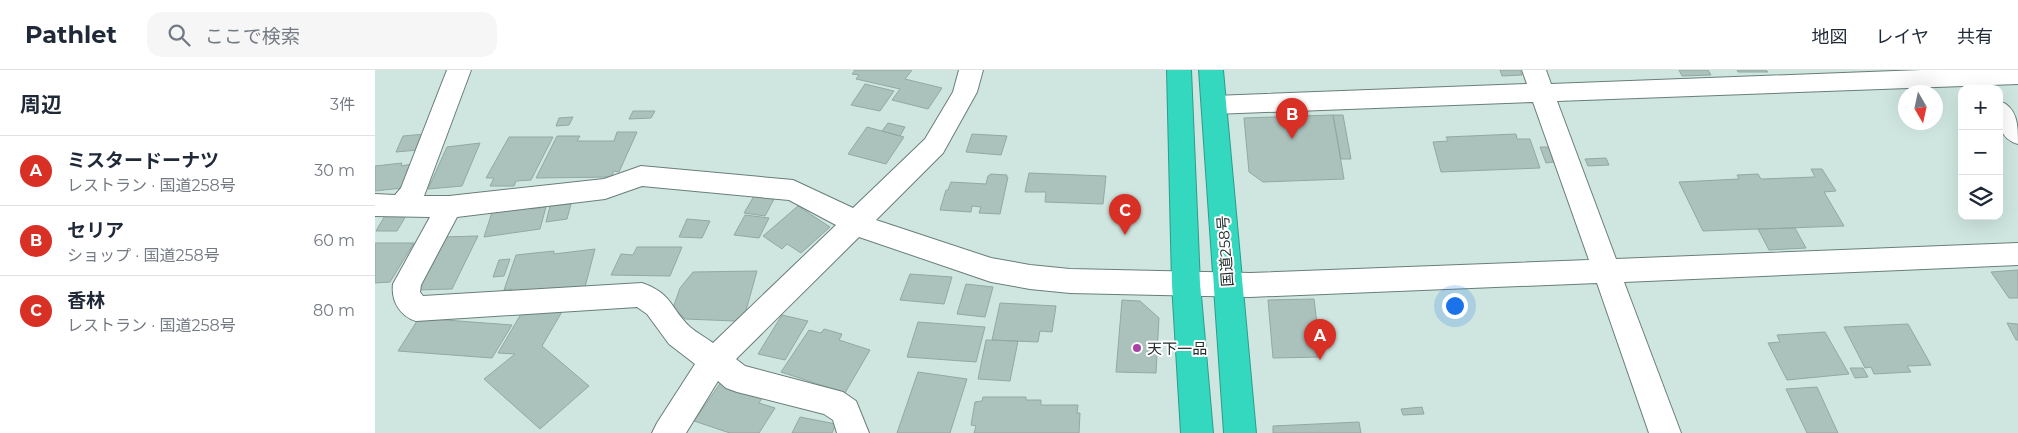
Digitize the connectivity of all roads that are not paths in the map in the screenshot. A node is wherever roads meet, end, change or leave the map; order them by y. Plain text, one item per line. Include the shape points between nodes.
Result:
1 (459, 70) edge
2 (971, 70) edge
3 (1179, 70) edge
4 (1211, 70) edge
5 (2018, 75) edge
6 (1976, 79) edge
7 (1539, 82) edge
8 (1214, 105) junction
9 (2003, 115) edge
10 (2018, 135) edge
11 (375, 205) edge
12 (402, 206) junction
13 (449, 207) junction
14 (854, 222) junction
15 (2018, 254) edge
16 (1606, 271) junction
17 (1186, 284) junction
18 (1228, 286) junction
19 (714, 361) junction
20 (668, 433) edge
21 (853, 433) edge
22 (1197, 433) edge
23 (1240, 433) edge
24 (1665, 433) edge

1 - 12 street via 412,193
2 - 14 street via 965,92 934,146
3 - 17 highway
4 - 8 highway, 国道258号
5 - 6 street
6 - 7 street
7 - 8 street
7 - 16 street
8 - 18 highway, 国道258号
9 - 10 street
11 - 12 street
12 - 13 street
13 - 14 street via 605,189 641,176 793,190
13 - 19 street via 407,284 406,295 416,309 642,296 657,305 679,335
14 - 17 street via 991,270 1020,276 1070,281
14 - 19 street
15 - 16 street
16 - 18 street
16 - 24 street
17 - 18 street
17 - 22 highway
18 - 23 highway, 国道258号
19 - 20 street
19 - 21 street via 737,378 832,402 845,411

